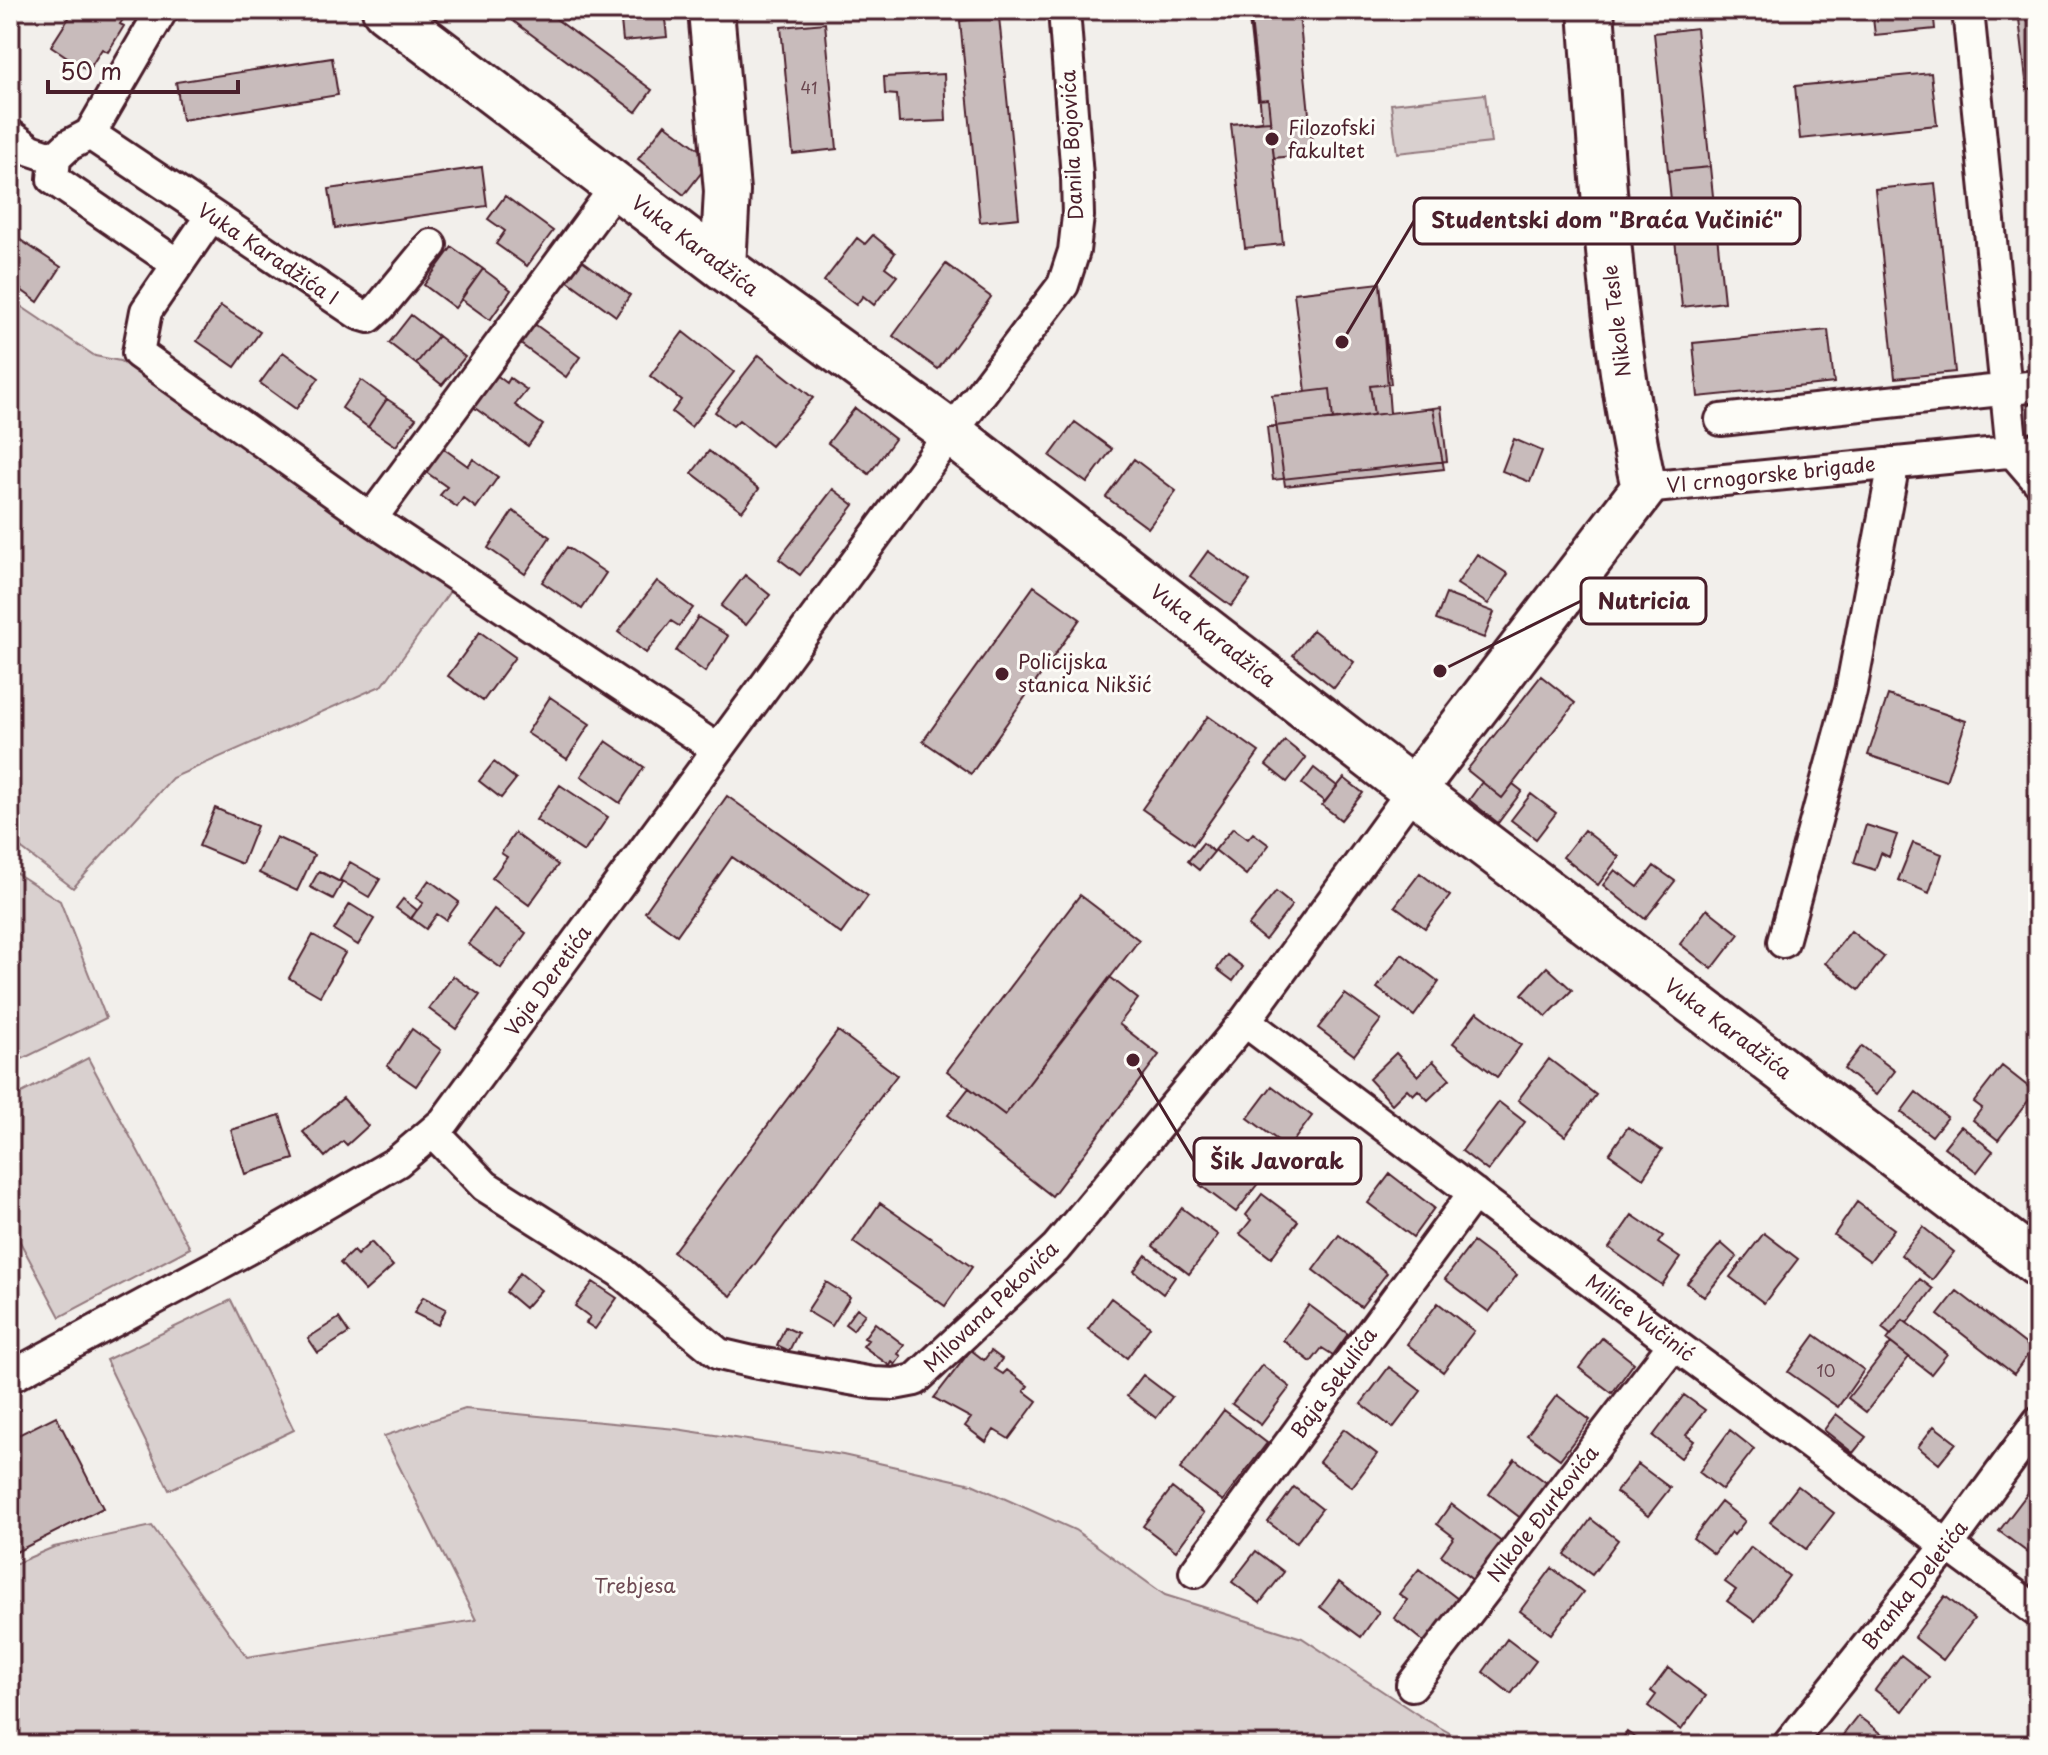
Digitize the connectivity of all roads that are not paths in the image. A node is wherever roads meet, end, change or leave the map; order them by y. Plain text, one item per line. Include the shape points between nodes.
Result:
1 (162, 10) edge
2 (385, 10) edge
3 (711, 10) edge
4 (1064, 10) edge
5 (1591, 10) edge
6 (1968, 10) edge
7 (90, 134) junction
8 (10, 135) edge
9 (55, 158) junction
10 (616, 187) junction
11 (211, 216) junction
12 (431, 245) dead end
13 (177, 264) junction
14 (723, 267) junction
15 (2038, 386) edge
16 (2006, 390) junction
17 (1721, 420) dead end
18 (951, 433) junction
19 (2025, 450) edge
20 (1892, 463) junction
21 (2038, 481) edge
22 (1644, 488) junction
23 (371, 519) junction
24 (717, 749) junction
25 (1413, 790) junction
26 (1783, 942) dead end
27 (1245, 1021) junction
28 (433, 1132) junction
29 (1474, 1193) junction
30 (2038, 1264) edge
31 (1674, 1344) junction
32 (10, 1377) edge
33 (2038, 1422) edge
34 (1948, 1545) junction
35 (1195, 1572) dead end
36 (2038, 1612) edge
37 (1412, 1685) dead end
38 (1788, 1745) edge

1 - 7 street
2 - 10 street, Vuka Karadžića
3 - 14 street via 727,191
4 - 18 street, Danila Bojovića via 1077,177 1074,251 1063,285
5 - 22 street, Nikole Tesle via 1612,294
6 - 16 street
7 - 9 street
7 - 11 street, Vuka Karadžića I
8 - 9 street
9 - 13 street via 53,179
10 - 14 street, Vuka Karadžića
10 - 23 street
11 - 12 street, Vuka Karadžića I via 369,317
11 - 13 street
13 - 23 street via 146,311 138,353
14 - 18 street, Vuka Karadžića
15 - 16 street
16 - 17 street
16 - 19 street
18 - 24 street, Voja Deretića
18 - 25 street, Vuka Karadžića
19 - 20 street, VI crnogorske brigade
19 - 21 street
20 - 22 street, VI crnogorske brigade
20 - 26 street via 1851,691
22 - 25 street, VI crnogorske brigade
23 - 24 street
24 - 28 street, Voja Deretića
25 - 27 street, Milovana Pekovića
25 - 30 street, Vuka Karadžića
27 - 28 street, Milovana Pekovića via 1056,1248 915,1380 894,1384 719,1354 619,1271 485,1186
27 - 29 street, Milice Vučinić
28 - 32 street, Voja Deretića via 397,1162
29 - 31 street, Milice Vučinić
29 - 35 street, Baja Sekulića
31 - 34 street, Milice Vučinić
31 - 37 street, Nikole Đurkovića
33 - 34 street, Branka Deletića
34 - 36 street, Milice Vučinić
34 - 38 street, Branka Deletića

